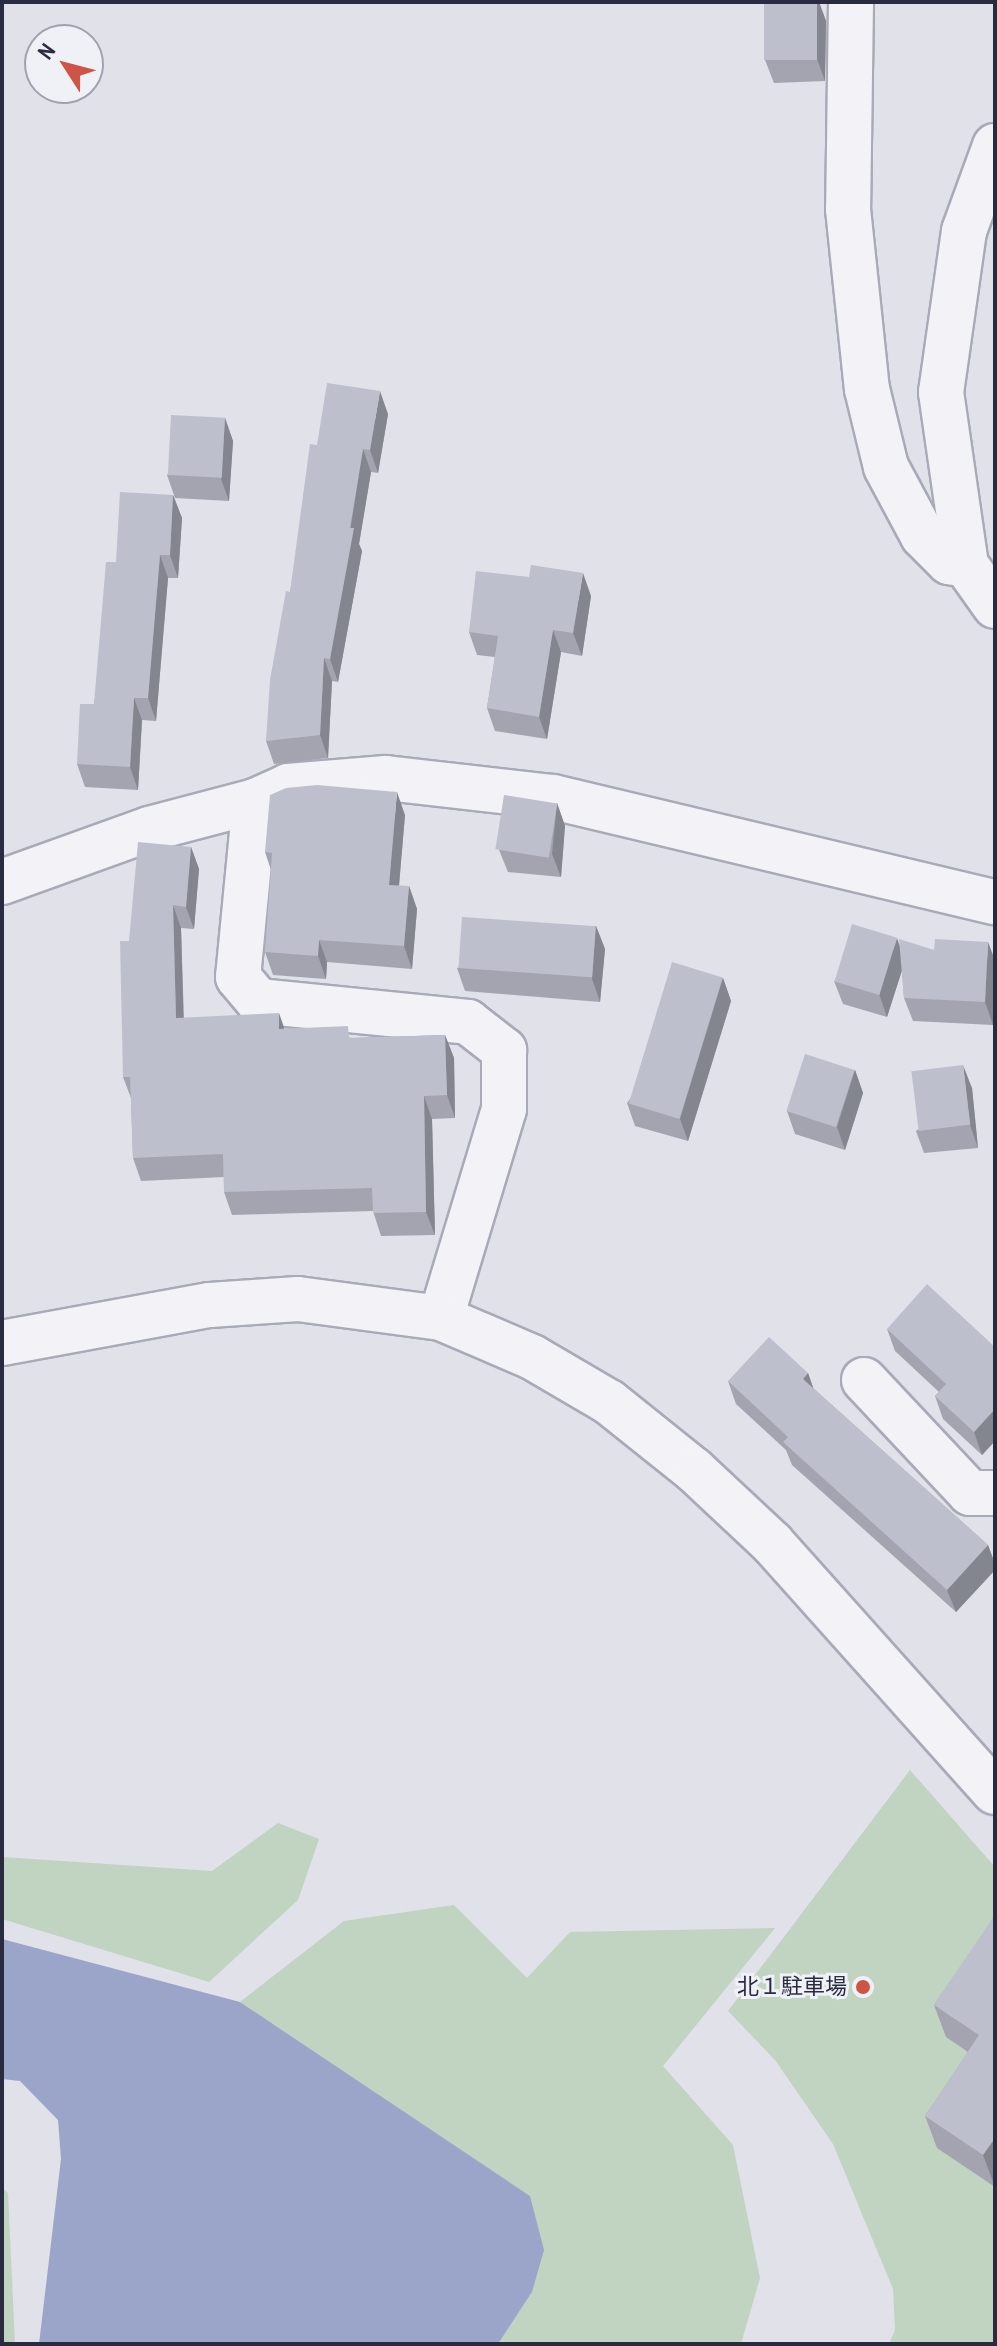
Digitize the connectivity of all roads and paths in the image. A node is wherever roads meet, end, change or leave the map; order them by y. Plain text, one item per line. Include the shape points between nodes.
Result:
1 (851, 2) edge
2 (995, 146) edge
3 (966, 565) junction
4 (995, 606) edge
5 (255, 801) junction
6 (2, 882) edge
7 (995, 902) edge
8 (441, 1318) junction
9 (2, 1343) edge
10 (864, 1380) dead end
11 (995, 1493) edge
12 (995, 1792) edge

1 - 3 street via 848,209 867,389 886,467 923,536 949,562
2 - 3 street via 964,231 941,392
3 - 4 street
5 - 6 street via 149,829
5 - 7 street via 288,786 386,778 553,797
5 - 8 street via 238,977 258,1001 468,1022 504,1050 504,1109
8 - 9 street via 298,1299 210,1305
8 - 12 street via 532,1357 609,1402 694,1470 772,1543
10 - 11 street via 970,1493

